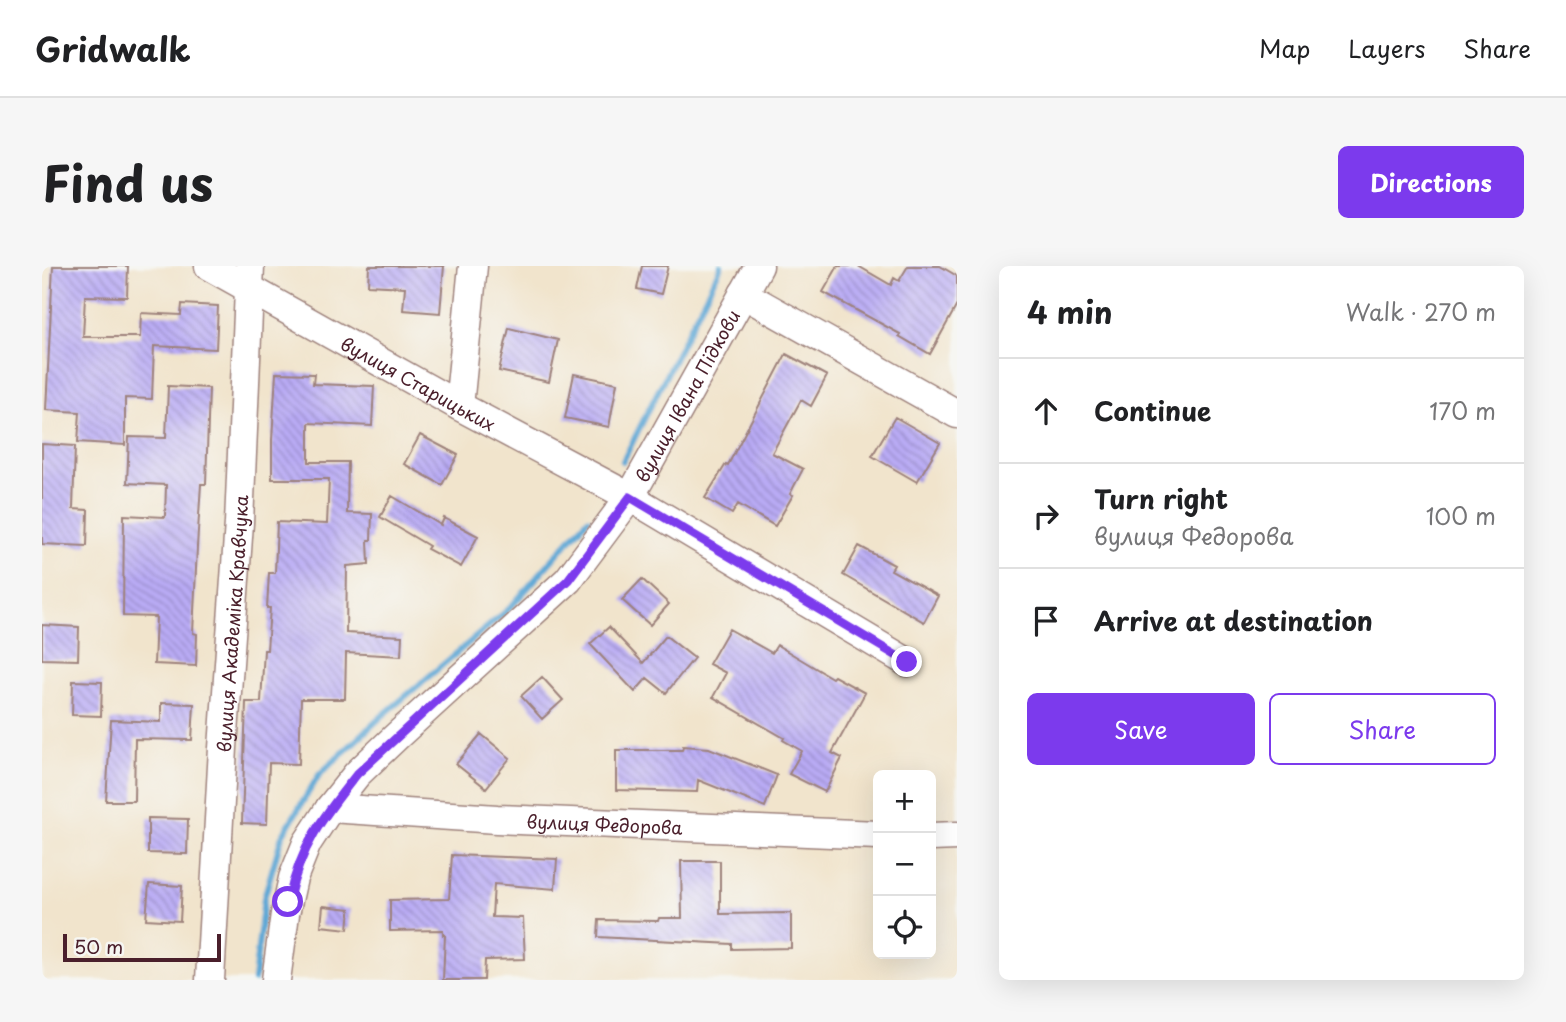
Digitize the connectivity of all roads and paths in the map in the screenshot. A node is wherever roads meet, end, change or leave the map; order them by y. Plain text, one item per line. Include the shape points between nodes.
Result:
1 (209, 266) edge
2 (473, 266) edge
3 (759, 266) edge
4 (250, 278) edge
5 (743, 294) junction
6 (459, 407) junction
7 (957, 414) edge
8 (630, 497) junction
9 (907, 662) dead end
10 (330, 808) junction
11 (873, 835) edge
12 (957, 836) edge
13 (936, 837) edge
14 (210, 980) edge
15 (276, 980) edge

1 - 4 street, вулиця Старицьких
2 - 6 street
3 - 5 street, вулиця Івана Підкови
4 - 6 street, вулиця Старицьких
4 - 14 street, вулиця Академіка Кравчука
5 - 7 street, вулиця Івана Підкови
5 - 8 street, вулиця Івана Підкови
6 - 8 street, вулиця Старицьких
8 - 9 street
8 - 10 street, вулиця Івана Підкови via 568,580 357,774
10 - 11 street, вулиця Федорова
10 - 15 street, вулиця Івана Підкови via 307,843 293,878
12 - 13 street

